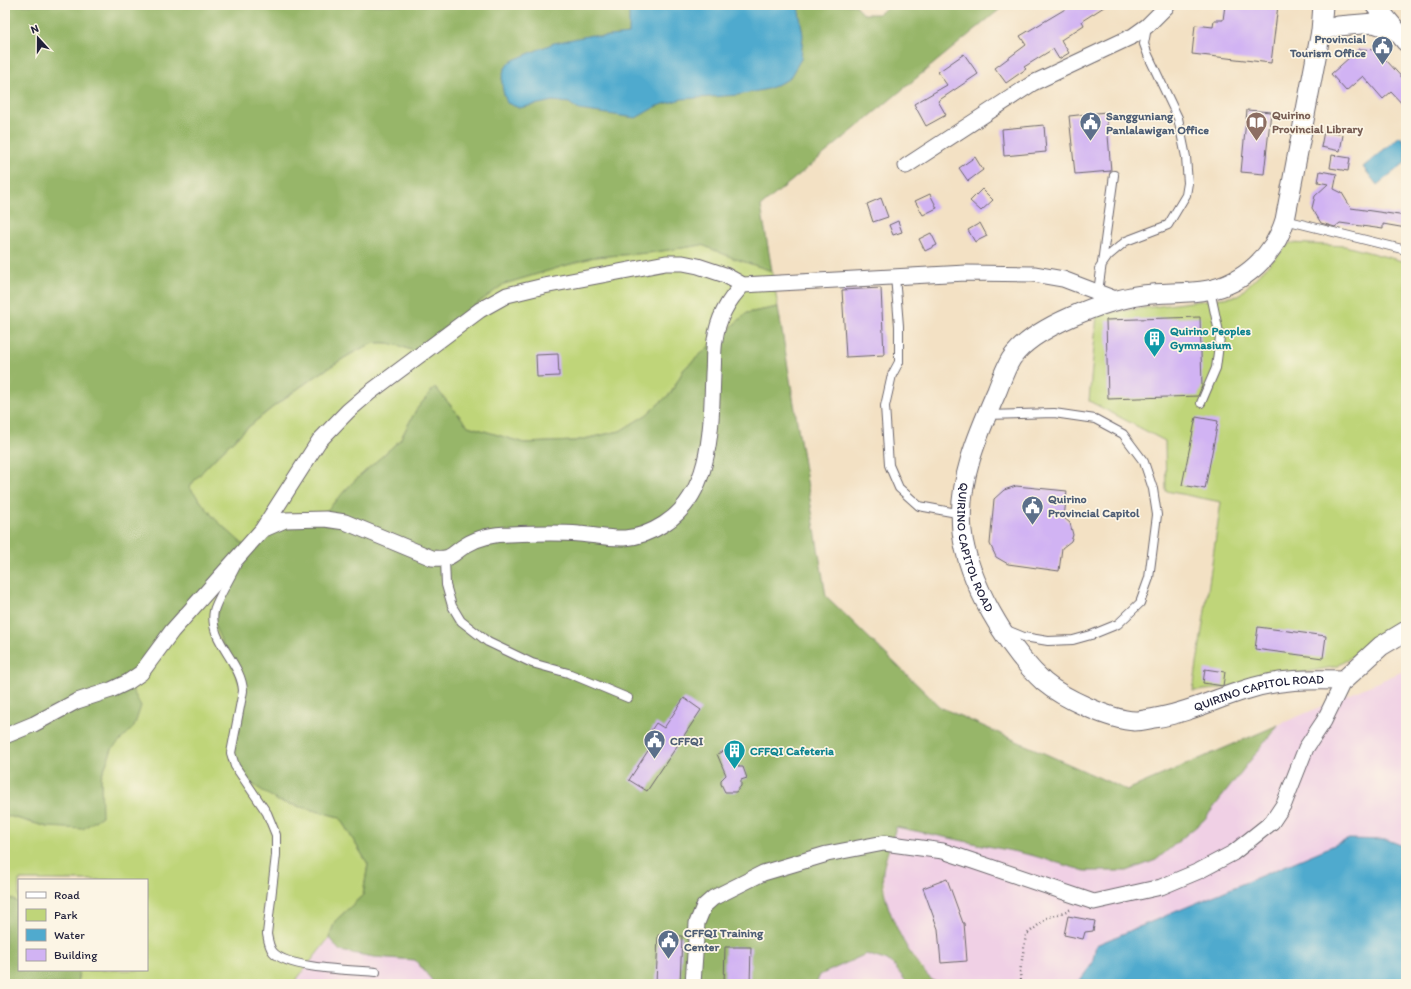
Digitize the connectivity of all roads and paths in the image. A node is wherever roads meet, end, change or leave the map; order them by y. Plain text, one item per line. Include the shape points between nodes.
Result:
1 (1168, 5) edge
2 (1323, 5) edge
3 (1374, 5) edge
4 (1147, 26) junction
5 (1321, 31) junction
6 (1400, 36) edge
7 (906, 166) dead end
8 (1114, 175) dead end
9 (1285, 220) junction
10 (1406, 250) edge
11 (1100, 269) junction
12 (895, 276) junction
13 (743, 285) junction
14 (1210, 290) junction
15 (1098, 292) junction
16 (1118, 300) junction
17 (1201, 403) dead end
18 (986, 415) junction
19 (962, 514) junction
20 (262, 530) junction
21 (245, 548) junction
22 (445, 559) junction
23 (998, 627) junction
24 (1406, 631) edge
25 (1344, 680) junction
26 (628, 698) dead end
27 (5, 736) edge
28 (1094, 902) junction
29 (376, 972) dead end
30 (693, 984) edge
31 (1021, 984) edge

1 - 4 street
2 - 5 street, QUIRINO CAPITOL ROAD
3 - 6 street
4 - 7 street via 1133,36 1033,83
4 - 11 lane via 1144,44 1178,118 1186,157 1186,195 1168,225 1126,242 1108,256
5 - 6 street via 1338,26 1374,23
5 - 9 street, QUIRINO CAPITOL ROAD
8 - 11 lane
9 - 10 lane
9 - 14 street, QUIRINO CAPITOL ROAD via 1275,244 1243,277
11 - 15 lane
12 - 13 street
12 - 15 street via 1034,274 1063,279
12 - 19 lane via 899,362 892,375 885,406 889,465 899,488 919,506
13 - 20 street via 725,275 698,266 666,263 508,295 480,310 348,411 319,441
13 - 22 street via 723,310 714,340 709,443 698,483 689,502 674,518 640,535 624,538 577,534 508,534 483,538 466,545 454,556
14 - 16 street, QUIRINO CAPITOL ROAD via 1143,295
14 - 17 lane via 1220,337 1216,368
15 - 16 street
16 - 18 street, QUIRINO CAPITOL ROAD via 1059,322 1034,336 1012,358
18 - 19 street, QUIRINO CAPITOL ROAD via 974,447 963,495
18 - 23 lane via 1054,413 1095,419 1124,434 1144,462 1153,489 1157,515 1149,578 1140,603 1118,624 1073,640 1048,641 1024,637
19 - 23 street, QUIRINO CAPITOL ROAD via 963,535 972,570
20 - 21 street
20 - 22 street via 285,520 325,519 345,522 432,558
21 - 27 street via 172,631 141,673 122,685 77,701
21 - 29 lane via 214,609 213,622 242,680 243,691 231,753 235,766 267,813 276,835 268,943 273,952 282,958 308,966
22 - 26 lane via 446,585 452,606 461,621 488,642 532,663 568,673
23 - 25 street, QUIRINO CAPITOL ROAD via 1044,682 1103,714 1135,721 1203,706 1244,690 1277,681
24 - 25 street via 1381,646
25 - 28 street via 1324,721 1306,748 1284,804 1272,822 1233,854 1199,871 1160,886
28 - 30 street via 944,851 884,843 827,854 763,873 713,898 704,906 697,923
28 - 31 path via 1047,918 1026,935 1020,972

